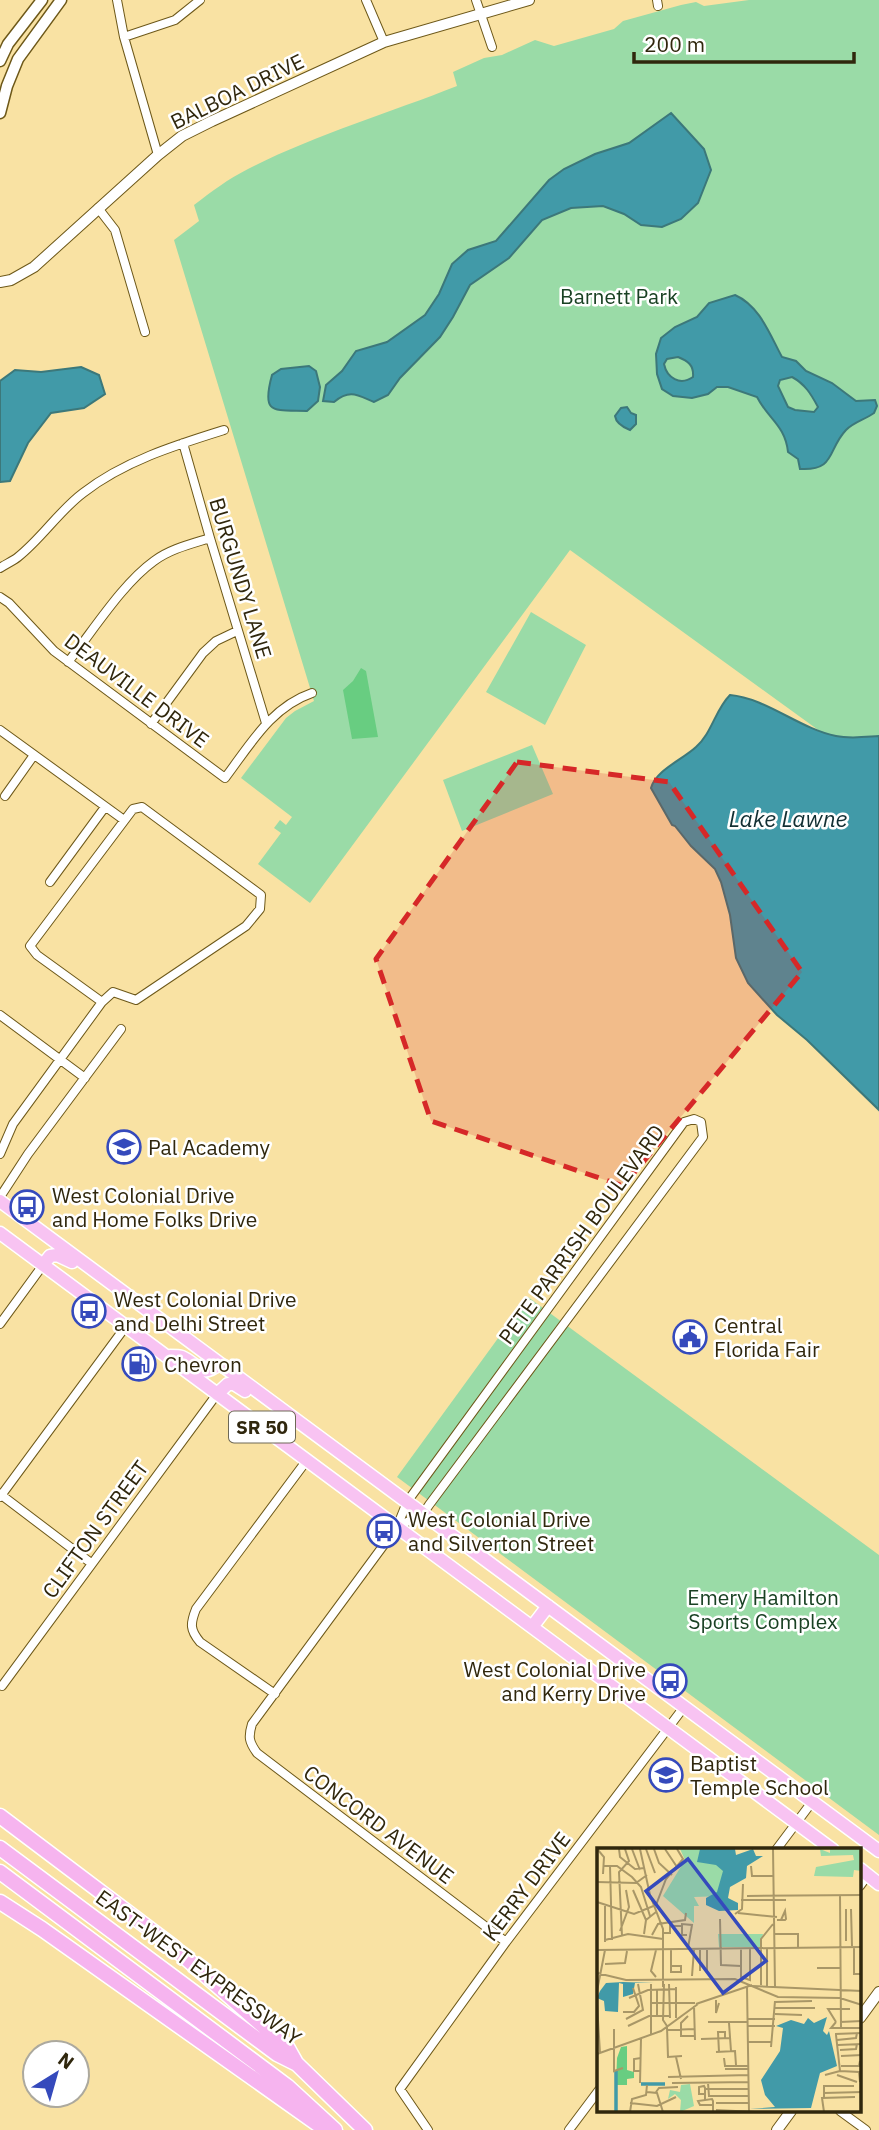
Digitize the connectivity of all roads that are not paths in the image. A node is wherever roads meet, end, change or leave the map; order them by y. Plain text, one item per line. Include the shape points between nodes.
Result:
1 (42, 0) edge
2 (61, 0) edge
3 (117, 0) edge
4 (200, 0) edge
5 (366, 0) edge
6 (476, 0) edge
7 (529, 0) edge
8 (479, 13) junction
9 (124, 37) junction
10 (384, 43) junction
11 (492, 47) dead end
12 (0, 61) edge
13 (0, 113) edge
14 (158, 155) junction
15 (98, 208) junction
16 (0, 282) edge
17 (145, 332) dead end
18 (224, 430) dead end
19 (183, 443) junction
20 (210, 538) junction
21 (0, 568) edge
22 (0, 597) edge
23 (237, 631) junction
24 (68, 662) junction
25 (312, 693) dead end
26 (266, 723) junction
27 (151, 724) junction
28 (0, 730) edge
29 (34, 755) junction
30 (5, 796) dead end
31 (105, 807) junction
32 (124, 820) junction
33 (50, 882) dead end
34 (102, 1002) junction
35 (0, 1015) edge
36 (121, 1029) dead end
37 (60, 1060) junction
38 (85, 1078) junction
39 (0, 1154) edge
40 (0, 1199) edge
41 (0, 1233) edge
42 (43, 1265) junction
43 (110, 1282) junction
44 (0, 1324) edge
45 (126, 1326) junction
46 (166, 1356) junction
47 (219, 1364) junction
48 (217, 1394) junction
49 (280, 1409) junction
50 (307, 1460) junction
51 (1, 1495) edge
52 (407, 1502) junction
53 (423, 1514) junction
54 (397, 1527) junction
55 (92, 1563) junction
56 (548, 1606) junction
57 (532, 1628) junction
58 (2, 1686) dead end
59 (275, 1694) junction
60 (684, 1707) junction
61 (668, 1728) junction
62 (812, 1802) junction
63 (0, 1816) edge
64 (797, 1823) junction
65 (0, 1848) edge
66 (778, 1848) edge
67 (831, 1848) edge
68 (879, 1852) edge
69 (0, 1872) edge
70 (862, 1877) edge
71 (879, 1884) edge
72 (0, 1902) edge
73 (506, 1942) junction
74 (879, 1992) edge
75 (862, 2015) edge
76 (297, 2064) junction
77 (597, 2093) edge
78 (790, 2112) edge
79 (841, 2112) edge
80 (327, 2130) edge
81 (335, 2130) edge
82 (365, 2130) edge
83 (428, 2130) edge
84 (569, 2130) edge
85 (777, 2130) edge
86 (866, 2130) edge

1 - 12 main road
2 - 13 main road via 18,59
3 - 9 street
4 - 9 street via 174,20
5 - 10 street
6 - 8 street
7 - 8 street, BALBOA DRIVE
8 - 10 street, BALBOA DRIVE
8 - 11 street
9 - 14 street
10 - 14 street, BALBOA DRIVE via 212,121
14 - 15 street, BALBOA DRIVE
15 - 16 street, BALBOA DRIVE via 34,267
15 - 17 street via 115,230
18 - 19 street
19 - 20 street, BURGUNDY LANE
19 - 21 street via 137,461 83,492 18,557
20 - 23 street, BURGUNDY LANE
20 - 24 street via 174,550 141,571
22 - 24 street, DEAUVILLE DRIVE
23 - 26 street, BURGUNDY LANE
23 - 27 street via 203,653
24 - 27 street, DEAUVILLE DRIVE
25 - 26 street via 283,707
26 - 27 street, DEAUVILLE DRIVE via 225,778
28 - 29 street
29 - 30 street
29 - 31 street
31 - 32 street
31 - 33 street
32 - 34 street via 30,946
32 - 34 street via 133,809 142,807 261,895 260,909 246,926 136,1000 113,992
34 - 37 street
35 - 37 street
36 - 38 street
37 - 38 street
37 - 39 street via 13,1124
38 - 40 street
40 - 43 highway, SR 50
41 - 42 highway, SR 50
42 - 43 highway via 57,1255 99,1283
42 - 44 street
42 - 45 highway, SR 50
43 - 47 highway, SR 50
45 - 46 highway, SR 50
45 - 51 street
46 - 47 highway via 181,1357 204,1371
46 - 48 highway, SR 50
47 - 49 highway, SR 50
48 - 49 highway via 223,1386 234,1384 270,1409
48 - 50 highway, SR 50
48 - 55 street, CLIFTON STREET
49 - 52 highway, SR 50
50 - 54 highway, SR 50
50 - 59 street via 196,1609 191,1623 200,1642
51 - 55 street
52 - 53 highway, SR 50
52 - 53 street, PETE PARRISH BOULEVARD via 684,1122 701,1122 703,1138
52 - 54 street, PETE PARRISH BOULEVARD
53 - 54 street, PETE PARRISH BOULEVARD
53 - 56 highway, SR 50
54 - 57 highway, SR 50
54 - 59 street
55 - 58 street, CLIFTON STREET
56 - 57 highway
56 - 60 highway, SR 50
57 - 61 highway, SR 50
59 - 73 street, CONCORD AVENUE via 248,1735 257,1753
60 - 61 street, KERRY DRIVE
60 - 62 highway, SR 50
61 - 64 highway, SR 50
61 - 73 street, KERRY DRIVE
62 - 64 street
62 - 68 highway, SR 50
63 - 76 highway via 171,1945 287,2047
64 - 66 street
64 - 67 highway, SR 50
65 - 76 highway, EAST-WEST EXPRESSWAY via 277,2054
69 - 81 highway, EAST-WEST EXPRESSWAY via 287,2086
70 - 71 highway
72 - 80 highway
73 - 83 street, KERRY DRIVE via 400,2089
74 - 75 street
76 - 82 highway, EAST-WEST EXPRESSWAY
77 - 84 street
78 - 85 street
79 - 86 street

